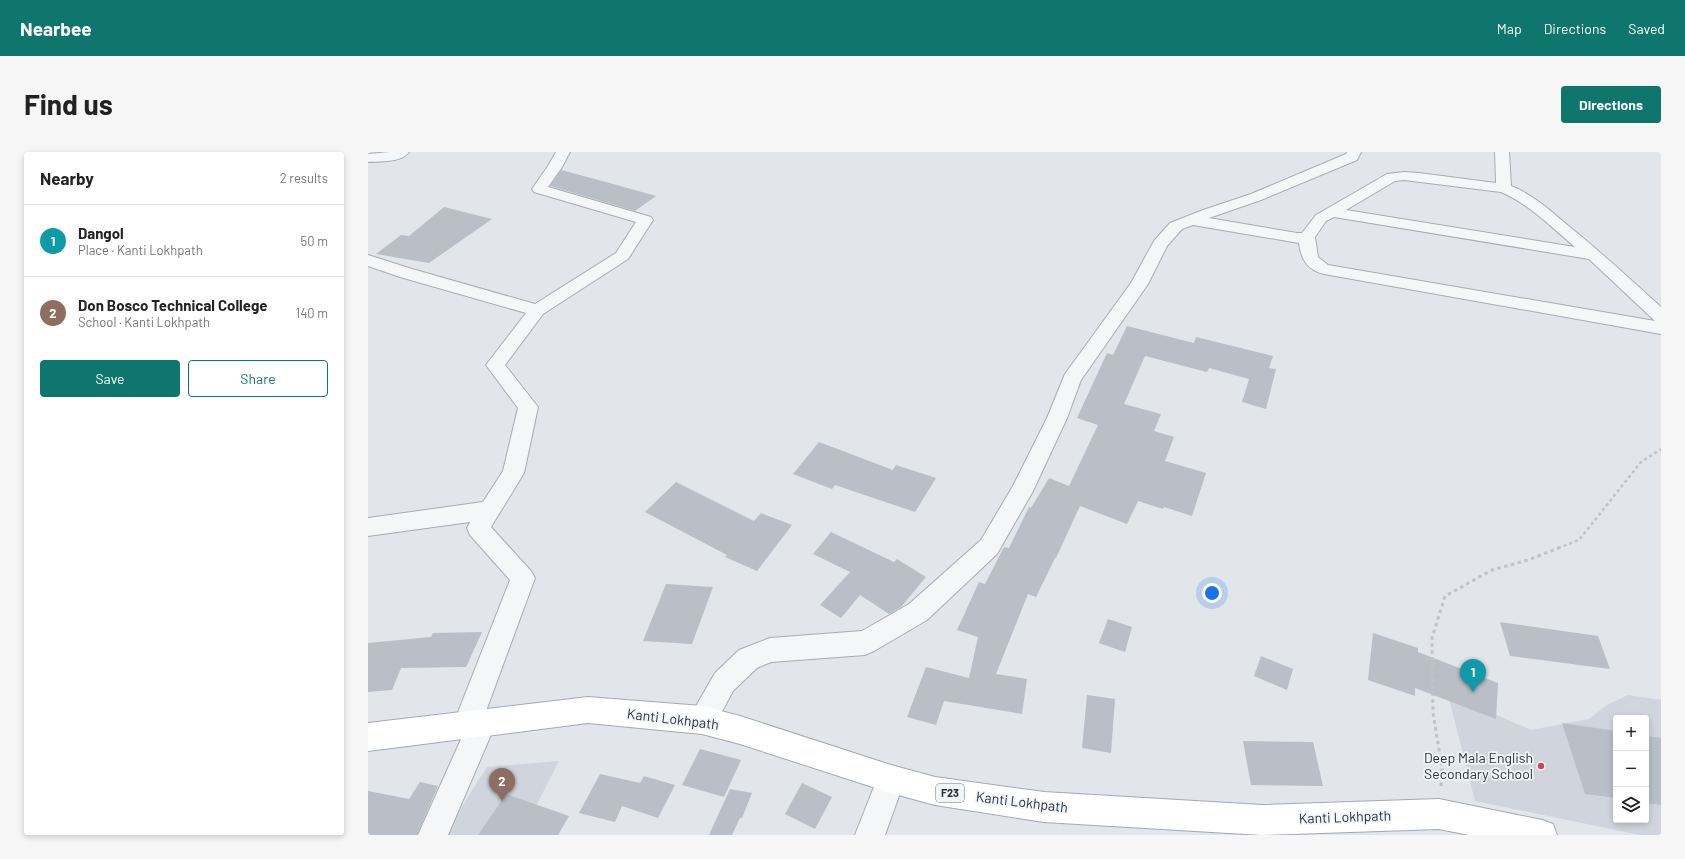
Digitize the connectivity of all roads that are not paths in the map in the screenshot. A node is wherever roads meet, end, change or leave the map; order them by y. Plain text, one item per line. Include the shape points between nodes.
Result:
1 (402, 152) edge
2 (563, 152) edge
3 (1354, 152) edge
4 (1502, 152) edge
5 (368, 158) edge
6 (1504, 188) junction
7 (1332, 212) junction
8 (1192, 220) junction
9 (1307, 237) junction
10 (1594, 256) junction
11 (368, 260) edge
12 (537, 310) junction
13 (1661, 317) edge
14 (1661, 328) edge
15 (489, 510) junction
16 (368, 527) edge
17 (702, 720) junction
18 (475, 724) junction
19 (368, 737) edge
20 (891, 779) junction
21 (433, 835) edge
22 (870, 835) edge
23 (1542, 835) edge

1 - 5 street via 393,156
2 - 12 street via 539,188 645,220 622,256
3 - 8 street via 1352,157 1309,176
4 - 6 street
6 - 7 street via 1419,177 1392,177
6 - 10 street via 1537,206
7 - 9 street via 1321,218
7 - 10 street
8 - 9 street via 1298,238
8 - 17 street via 1176,226 1160,244 1138,284 1072,379 1058,418 1022,491 989,547 918,612 865,644 770,650 748,659 724,682
9 - 14 street via 1309,259 1324,270
10 - 13 street
11 - 12 street
12 - 15 street via 495,365 528,408 513,472
15 - 16 street
15 - 18 street via 478,528 523,578
17 - 18 main road, Kanti Lokhpath / F23 via 588,710
17 - 20 main road, Kanti Lokhpath / F23
18 - 19 main road, Kanti Lokhpath / F23
18 - 21 street
20 - 22 street
20 - 23 main road, Kanti Lokhpath / F23 via 935,791 1044,807 1262,820 1439,814

